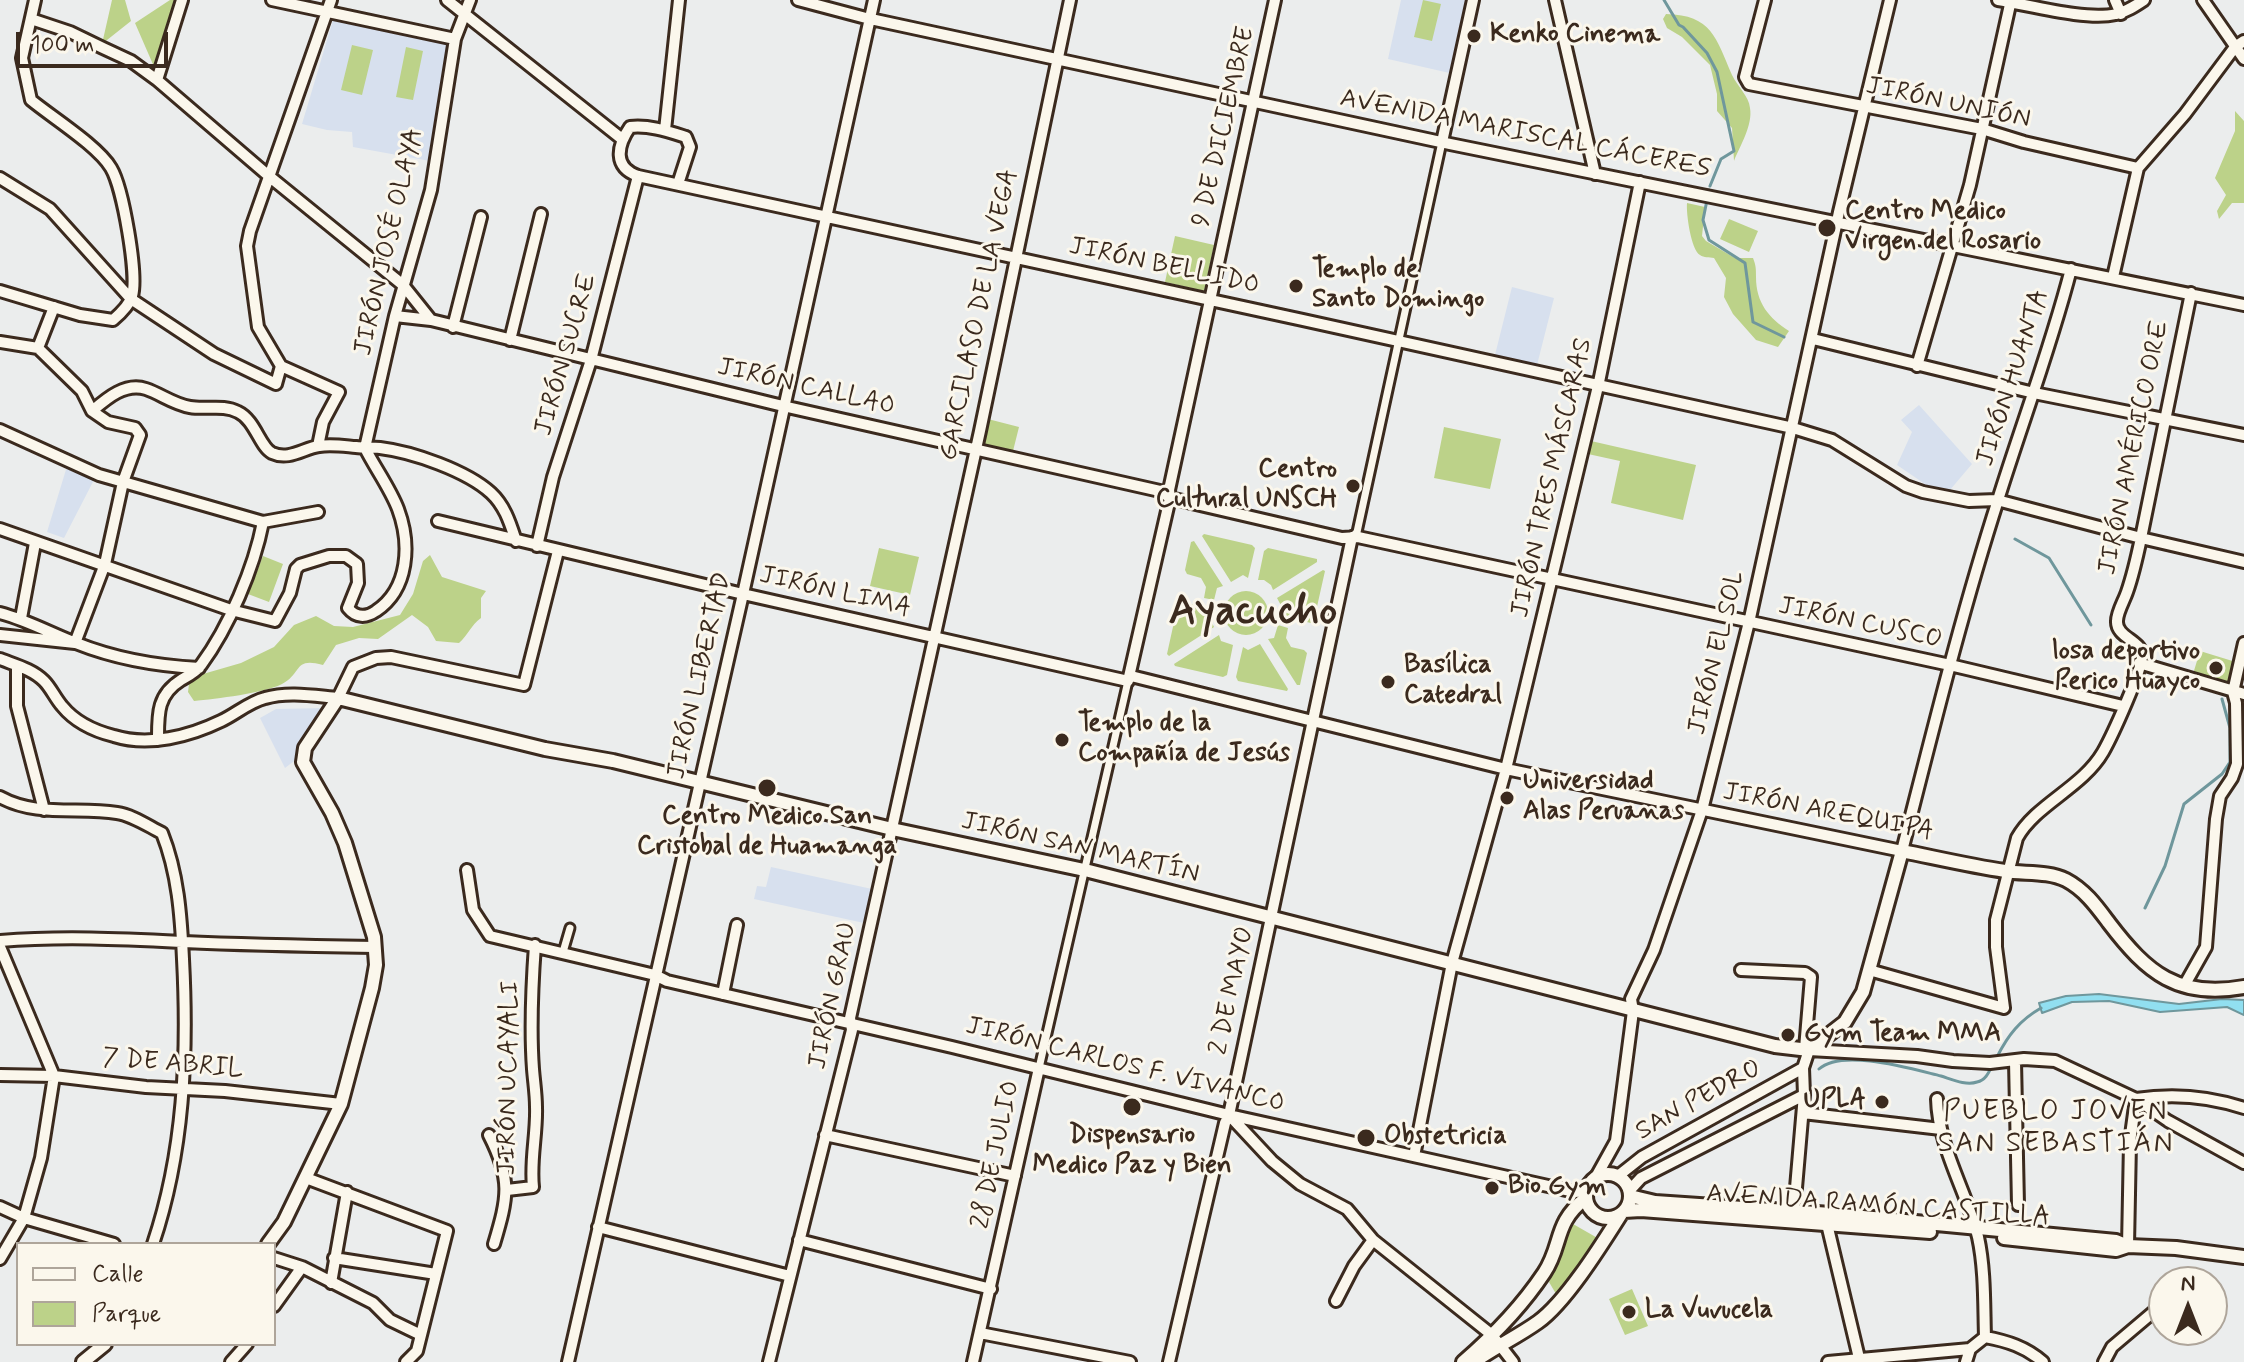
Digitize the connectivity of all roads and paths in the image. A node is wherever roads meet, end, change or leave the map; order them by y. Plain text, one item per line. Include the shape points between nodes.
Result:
1 (35, 0) edge
2 (182, 0) edge
3 (272, 0) edge
4 (331, 0) edge
5 (447, 0) edge
6 (470, 0) edge
7 (679, 0) edge
8 (798, 0) edge
9 (874, 0) edge
10 (1070, 0) edge
11 (1275, 0) edge
12 (1473, 0) edge
13 (1555, 0) edge
14 (1765, 0) edge
15 (1890, 0) edge
16 (1998, 0) edge
17 (2115, 0) edge
18 (2144, 0) edge
19 (2203, 0) edge
20 (2011, 1) edge
21 (327, 12) junction
22 (2121, 14) junction
23 (466, 15) junction
24 (31, 19) junction
25 (870, 19) junction
26 (455, 39) junction
27 (2240, 44) edge
28 (1056, 59) junction
29 (2244, 59) edge
30 (157, 80) junction
31 (1253, 102) junction
32 (1865, 108) junction
33 (1982, 129) junction
34 (665, 130) junction
35 (622, 139) junction
36 (1442, 142) junction
37 (2138, 168) junction
38 (1595, 174) junction
39 (638, 176) junction
40 (270, 177) junction
41 (0, 178) edge
42 (1640, 182) junction
43 (678, 184) junction
44 (541, 214) dead end
45 (481, 217) dead end
46 (827, 218) junction
47 (1838, 222) junction
48 (1953, 248) junction
49 (1015, 257) junction
50 (2071, 269) junction
51 (2113, 277) junction
52 (403, 285) junction
53 (0, 291) edge
54 (2191, 293) junction
55 (131, 299) junction
56 (1210, 300) junction
57 (2244, 305) edge
58 (54, 307) junction
59 (395, 316) junction
60 (431, 320) junction
61 (453, 327) junction
62 (1813, 339) junction
63 (510, 340) junction
64 (1400, 340) junction
65 (0, 342) edge
66 (38, 348) junction
67 (591, 360) junction
68 (281, 366) junction
69 (1917, 366) junction
70 (1598, 385) junction
71 (2034, 393) junction
72 (783, 406) junction
73 (92, 411) junction
74 (2164, 417) junction
75 (1793, 428) junction
76 (0, 430) edge
77 (2244, 435) edge
78 (318, 446) junction
79 (365, 448) junction
80 (976, 449) junction
81 (123, 482) junction
82 (1170, 498) junction
83 (1997, 500) junction
84 (318, 512) dead end
85 (438, 521) dead end
86 (263, 522) junction
87 (0, 529) edge
88 (1352, 537) junction
89 (2141, 538) junction
90 (516, 541) junction
91 (35, 543) junction
92 (537, 546) junction
93 (558, 551) junction
94 (2244, 562) edge
95 (105, 564) junction
96 (1552, 579) junction
97 (743, 594) junction
98 (231, 610) junction
99 (0, 613) edge
100 (21, 618) junction
101 (1749, 622) junction
102 (0, 635) edge
103 (934, 638) junction
104 (75, 643) junction
105 (2244, 643) edge
106 (0, 659) edge
107 (2139, 663) junction
108 (1950, 665) junction
109 (17, 666) junction
110 (199, 668) junction
111 (1130, 679) junction
112 (2238, 693) edge
113 (338, 698) junction
114 (2123, 706) junction
115 (1312, 720) junction
116 (158, 740) junction
117 (1506, 769) junction
118 (699, 784) junction
119 (0, 797) edge
120 (44, 810) junction
121 (1702, 810) junction
122 (892, 829) junction
123 (1902, 851) junction
124 (467, 870) dead end
125 (1084, 870) junction
126 (2008, 872) junction
127 (1272, 916) junction
128 (737, 925) dead end
129 (570, 928) dead end
130 (182, 942) junction
131 (0, 944) edge
132 (535, 945) junction
133 (375, 947) junction
134 (563, 952) junction
135 (1452, 963) junction
136 (1741, 970) dead end
137 (1869, 970) junction
138 (655, 975) junction
139 (2184, 986) junction
140 (2244, 987) edge
141 (723, 994) junction
142 (1633, 1011) junction
143 (852, 1024) junction
144 (1807, 1049) junction
145 (2015, 1061) junction
146 (1039, 1068) junction
147 (1803, 1068) junction
148 (0, 1075) edge
149 (54, 1076) junction
150 (183, 1089) junction
151 (1804, 1095) junction
152 (1937, 1099) dead end
153 (2136, 1099) junction
154 (341, 1104) junction
155 (2244, 1108) edge
156 (1803, 1113) junction
157 (1229, 1115) junction
158 (1941, 1129) junction
159 (489, 1135) dead end
160 (825, 1135) junction
161 (1414, 1156) junction
162 (2244, 1163) edge
163 (1015, 1176) junction
164 (1618, 1176) junction
165 (1596, 1177) junction
166 (306, 1178) junction
167 (507, 1190) junction
168 (347, 1192) junction
169 (1630, 1193) junction
170 (1586, 1194) junction
171 (2018, 1205) dead end
172 (0, 1207) edge
173 (1794, 1211) junction
174 (1623, 1212) junction
175 (24, 1218) junction
176 (1827, 1224) junction
177 (598, 1227) junction
178 (1976, 1232) junction
179 (799, 1240) junction
180 (1373, 1240) junction
181 (107, 1242) edge
182 (154, 1242) edge
183 (269, 1242) edge
184 (494, 1244) dead end
185 (2128, 1246) junction
186 (2244, 1257) edge
187 (334, 1258) junction
188 (0, 1259) edge
189 (276, 1259) edge
190 (302, 1267) junction
191 (436, 1274) junction
192 (790, 1276) junction
193 (331, 1283) junction
194 (991, 1289) junction
195 (1336, 1301) dead end
196 (276, 1303) edge
197 (2148, 1317) edge
198 (980, 1333) junction
199 (421, 1335) junction
200 (1985, 1337) junction
201 (1496, 1340) junction
202 (103, 1346) edge
203 (245, 1346) edge
204 (1970, 1349) junction
205 (1859, 1358) junction
206 (83, 1362) edge
207 (231, 1362) edge
208 (406, 1362) edge
209 (568, 1362) edge
210 (769, 1362) edge
211 (973, 1362) edge
212 (1130, 1362) edge
213 (1169, 1362) edge
214 (1463, 1362) edge
215 (1474, 1362) edge
216 (1513, 1362) edge
217 (1828, 1362) edge
218 (1966, 1362) edge
219 (2043, 1362) edge
220 (2104, 1362) edge

1 - 24 street
2 - 30 street
3 - 21 street
4 - 21 street
5 - 23 street
6 - 23 street, JIRÓN JOSÉ OLAYA
7 - 34 street
8 - 25 street, AVENIDA MARISCAL CÁCERES
9 - 25 street, JIRÓN LIBERTAD
10 - 28 street, GARCILASO DE LA VEGA
11 - 31 street, 9 DE DICIEMBRE
12 - 36 street
13 - 38 street
14 - 32 street, JIRÓN UNIÓN via 1745,77 1748,84
15 - 32 street, JIRÓN EL SOL
16 - 20 street
17 - 22 street
18 - 22 street
19 - 27 street
20 - 22 street via 2090,15
20 - 33 street
21 - 26 street
21 - 40 street
23 - 26 street, JIRÓN JOSÉ OLAYA
23 - 35 street
24 - 30 street via 70,32
24 - 55 street via 22,58 31,100 96,149 113,170 131,252
25 - 28 street, AVENIDA MARISCAL CÁCERES
25 - 46 street, JIRÓN LIBERTAD
26 - 52 street, JIRÓN JOSÉ OLAYA via 431,190
27 - 29 street
27 - 37 street
28 - 31 street, AVENIDA MARISCAL CÁCERES
28 - 49 street, GARCILASO DE LA VEGA
30 - 40 street
31 - 36 street, AVENIDA MARISCAL CÁCERES
31 - 56 street, 9 DE DICIEMBRE
32 - 33 street, JIRÓN UNIÓN
32 - 47 street, JIRÓN EL SOL
33 - 37 street, JIRÓN UNIÓN
33 - 48 street
34 - 35 street via 630,127
34 - 43 street via 686,137 690,147
35 - 39 street via 621,164
36 - 38 street, AVENIDA MARISCAL CÁCERES
36 - 64 street
37 - 51 street
38 - 42 street, AVENIDA MARISCAL CÁCERES
39 - 43 street, JIRÓN BELLIDO
39 - 67 street, JIRÓN SUCRE
40 - 52 street
40 - 68 street via 247,246 258,327
41 - 55 street via 50,209
42 - 47 street, AVENIDA MARISCAL CÁCERES
42 - 70 street, JIRÓN TRES MÁSCARAS
43 - 46 street, JIRÓN BELLIDO
44 - 63 street
45 - 61 street
46 - 49 street, JIRÓN BELLIDO
46 - 72 street, JIRÓN LIBERTAD
47 - 48 street, AVENIDA MARISCAL CÁCERES
47 - 62 street, JIRÓN EL SOL
48 - 50 street, AVENIDA MARISCAL CÁCERES
48 - 69 street
49 - 56 street, JIRÓN BELLIDO
49 - 80 street, GARCILASO DE LA VEGA
50 - 51 street, AVENIDA MARISCAL CÁCERES
50 - 71 street, JIRÓN HUANTA
51 - 54 street, AVENIDA MARISCAL CÁCERES
52 - 59 street, JIRÓN JOSÉ OLAYA
52 - 60 street
53 - 58 street
54 - 57 street, AVENIDA MARISCAL CÁCERES
54 - 74 street, JIRÓN AMÉRICO ORE
55 - 58 street via 113,320
55 - 68 street via 214,354 276,384
56 - 64 street, JIRÓN BELLIDO
56 - 82 street, 9 DE DICIEMBRE
58 - 66 street
59 - 60 street, JIRÓN CALLAO
59 - 79 street, JIRÓN JOSÉ OLAYA
60 - 61 street, JIRÓN CALLAO
61 - 63 street, JIRÓN CALLAO
62 - 69 street
62 - 75 street, JIRÓN EL SOL
63 - 67 street, JIRÓN CALLAO
64 - 70 street, JIRÓN BELLIDO
64 - 88 street
65 - 66 street
66 - 73 street via 82,391
67 - 72 street, JIRÓN CALLAO
67 - 92 street, JIRÓN SUCRE
68 - 78 street via 339,392 323,422
69 - 71 street
70 - 75 street, JIRÓN BELLIDO
70 - 96 street, JIRÓN TRES MÁSCARAS
71 - 74 street
71 - 83 street, JIRÓN HUANTA
72 - 80 street, JIRÓN CALLAO
72 - 97 street, JIRÓN LIBERTAD
73 - 78 street via 110,395 144,387 169,402 238,412 273,453 296,454
73 - 81 street via 108,422 135,428 140,435
74 - 77 street
74 - 89 street, JIRÓN AMÉRICO ORE
75 - 83 street, JIRÓN BELLIDO via 1832,440 1906,486 1969,501
75 - 101 street, JIRÓN EL SOL
76 - 81 street
78 - 79 street
79 - 90 street via 463,472 493,494 507,513
79 - 98 street via 399,509 405,562 391,597 377,611 352,613 348,608 358,583 357,564 346,556 329,556 296,569 275,621
80 - 82 street, JIRÓN CALLAO via 1160,491
80 - 103 street, GARCILASO DE LA VEGA
81 - 86 street
81 - 95 street
82 - 88 street, JIRÓN CALLAO
82 - 111 street, 9 DE DICIEMBRE
83 - 89 street, JIRÓN BELLIDO
83 - 108 street, JIRÓN HUANTA
84 - 86 street
85 - 90 street, JIRÓN LIMA
86 - 98 street
87 - 91 street
88 - 96 street, JIRÓN CUSCO
88 - 115 street, 2 DE MAYO
89 - 94 street, JIRÓN BELLIDO
89 - 107 street, JIRÓN AMÉRICO ORE via 2117,625 2142,653
90 - 92 street, JIRÓN LIMA
91 - 95 street
91 - 100 street
92 - 93 street, JIRÓN LIMA
93 - 97 street, JIRÓN LIMA
93 - 113 street via 524,685 376,658 353,667
95 - 98 street
95 - 104 street
96 - 101 street, JIRÓN CUSCO
96 - 117 street, JIRÓN TRES MÁSCARAS
97 - 103 street, JIRÓN LIMA
97 - 118 street, JIRÓN LIBERTAD
98 - 110 street
99 - 100 street
100 - 104 street
101 - 108 street, JIRÓN CUSCO
101 - 121 street, JIRÓN EL SOL
102 - 104 street
103 - 111 street, JIRÓN LIMA
103 - 122 street, JIRÓN GRAU
104 - 110 street via 159,666
105 - 112 street
106 - 109 street
107 - 112 street
107 - 114 street
108 - 114 street, JIRÓN CUSCO
108 - 123 street, JIRÓN HUANTA
109 - 116 street via 33,672 70,715 97,731
109 - 120 street via 17,706
110 - 116 street via 164,695 158,708
111 - 115 street, JIRÓN LIMA
111 - 125 street, 28 DE JULIO
112 - 139 street via 2237,764 2220,796 2216,819 2206,947
113 - 116 street via 266,697 203,728
113 - 118 street, JIRÓN SAN MARTÍN
113 - 133 street via 305,748 303,762 345,843
114 - 126 street via 2103,752 2079,782 2023,827
115 - 117 street, JIRÓN AREQUIPA
115 - 127 street, 2 DE MAYO
117 - 121 street, JIRÓN AREQUIPA
117 - 135 street, JIRÓN TRES MÁSCARAS
118 - 122 street, JIRÓN SAN MARTÍN
118 - 138 street, JIRÓN LIBERTAD
119 - 120 street
120 - 130 street via 120,813 162,833 172,858
121 - 123 street, JIRÓN AREQUIPA
121 - 142 street, JIRÓN EL SOL via 1654,950 1631,999
122 - 125 street, JIRÓN SAN MARTÍN
122 - 143 street, JIRÓN GRAU
123 - 126 street, JIRÓN AREQUIPA
123 - 137 street
124 - 132 street, JIRÓN UCAYALI via 473,910 484,930 499,939
125 - 127 street, JIRÓN SAN MARTÍN
125 - 146 street, 28 DE JULIO
126 - 137 street via 1996,920 2004,1008
126 - 139 street, JIRÓN AREQUIPA via 2046,874 2082,890 2149,969
127 - 135 street, JIRÓN SAN MARTÍN
127 - 157 street, 2 DE MAYO
128 - 141 street
129 - 134 street
130 - 131 street via 48,937
130 - 133 street
130 - 150 street
131 - 149 street
132 - 134 street, JIRÓN UCAYALI
132 - 167 street, JIRÓN UCAYALI via 533,1187
133 - 154 street via 372,988
134 - 138 street, JIRÓN UCAYALI
135 - 142 street, JIRÓN SAN MARTÍN
135 - 161 street, JIRÓN TRES MÁSCARAS
136 - 144 street via 1811,977
137 - 144 street via 1845,1022
138 - 141 street, JIRÓN CARLOS F. VIVANCO
138 - 177 street, JIRÓN LIBERTAD
139 - 140 street
141 - 143 street, JIRÓN CARLOS F. VIVANCO
142 - 144 street, JIRÓN SAN MARTÍN via 1752,1042
142 - 165 street, JIRÓN EL SOL via 1616,1141
143 - 146 street, JIRÓN CARLOS F. VIVANCO
143 - 160 street, JIRÓN GRAU
144 - 145 street
144 - 147 street
145 - 153 street via 2055,1061
145 - 171 street
146 - 157 street, JIRÓN CARLOS F. VIVANCO
146 - 163 street, 28 DE JULIO
147 - 151 street
147 - 164 street, SAN PEDRO via 1642,1157
148 - 149 street, 7 DE ABRIL
149 - 150 street, 7 DE ABRIL
149 - 175 street via 41,1158
150 - 154 street, 7 DE ABRIL
150 - 182 street via 176,1156
151 - 156 street
151 - 169 street, SAN PEDRO via 1641,1178
152 - 158 street
153 - 155 street via 2189,1095
153 - 162 street
153 - 185 street
154 - 166 street
156 - 158 street
156 - 173 street
157 - 161 street, JIRÓN CARLOS F. VIVANCO
157 - 180 street via 1272,1161 1300,1184 1347,1209
157 - 213 street, 2 DE MAYO
158 - 178 street
159 - 167 street
160 - 163 street
160 - 179 street, JIRÓN GRAU
161 - 170 street, JIRÓN CARLOS F. VIVANCO
163 - 194 street, 28 DE JULIO
164 - 165 street
164 - 169 street
165 - 170 street
166 - 168 street
166 - 183 street
167 - 184 street
168 - 187 street
168 - 191 street via 447,1231
169 - 173 street, AVENIDA RAMÓN CASTILLA via 1655,1202
169 - 174 street
170 - 174 street via 1590,1209 1599,1216
170 - 201 street via 1565,1217 1546,1270
172 - 175 street
173 - 178 street, AVENIDA RAMÓN CASTILLA
174 - 176 street, AVENIDA RAMÓN CASTILLA
174 - 201 street via 1551,1310 1539,1322
175 - 181 street
175 - 188 street
176 - 178 street, AVENIDA RAMÓN CASTILLA
176 - 205 street
177 - 192 street
177 - 209 street, JIRÓN LIBERTAD
178 - 185 street, AVENIDA RAMÓN CASTILLA via 2116,1250
178 - 200 street
179 - 192 street, JIRÓN GRAU
179 - 194 street
180 - 195 street
180 - 201 street
185 - 186 street, AVENIDA RAMÓN CASTILLA
187 - 191 street
187 - 193 street
189 - 190 street
190 - 193 street
190 - 196 street
191 - 199 street
192 - 210 street, JIRÓN GRAU
193 - 199 street
194 - 198 street, 28 DE JULIO
197 - 220 street via 2112,1347
198 - 211 street, 28 DE JULIO
198 - 212 street
199 - 208 street via 417,1351
200 - 204 street
200 - 219 street via 2009,1342
201 - 214 street
201 - 215 street
201 - 216 street
202 - 206 street
203 - 207 street
204 - 205 street
204 - 218 street
205 - 217 street

